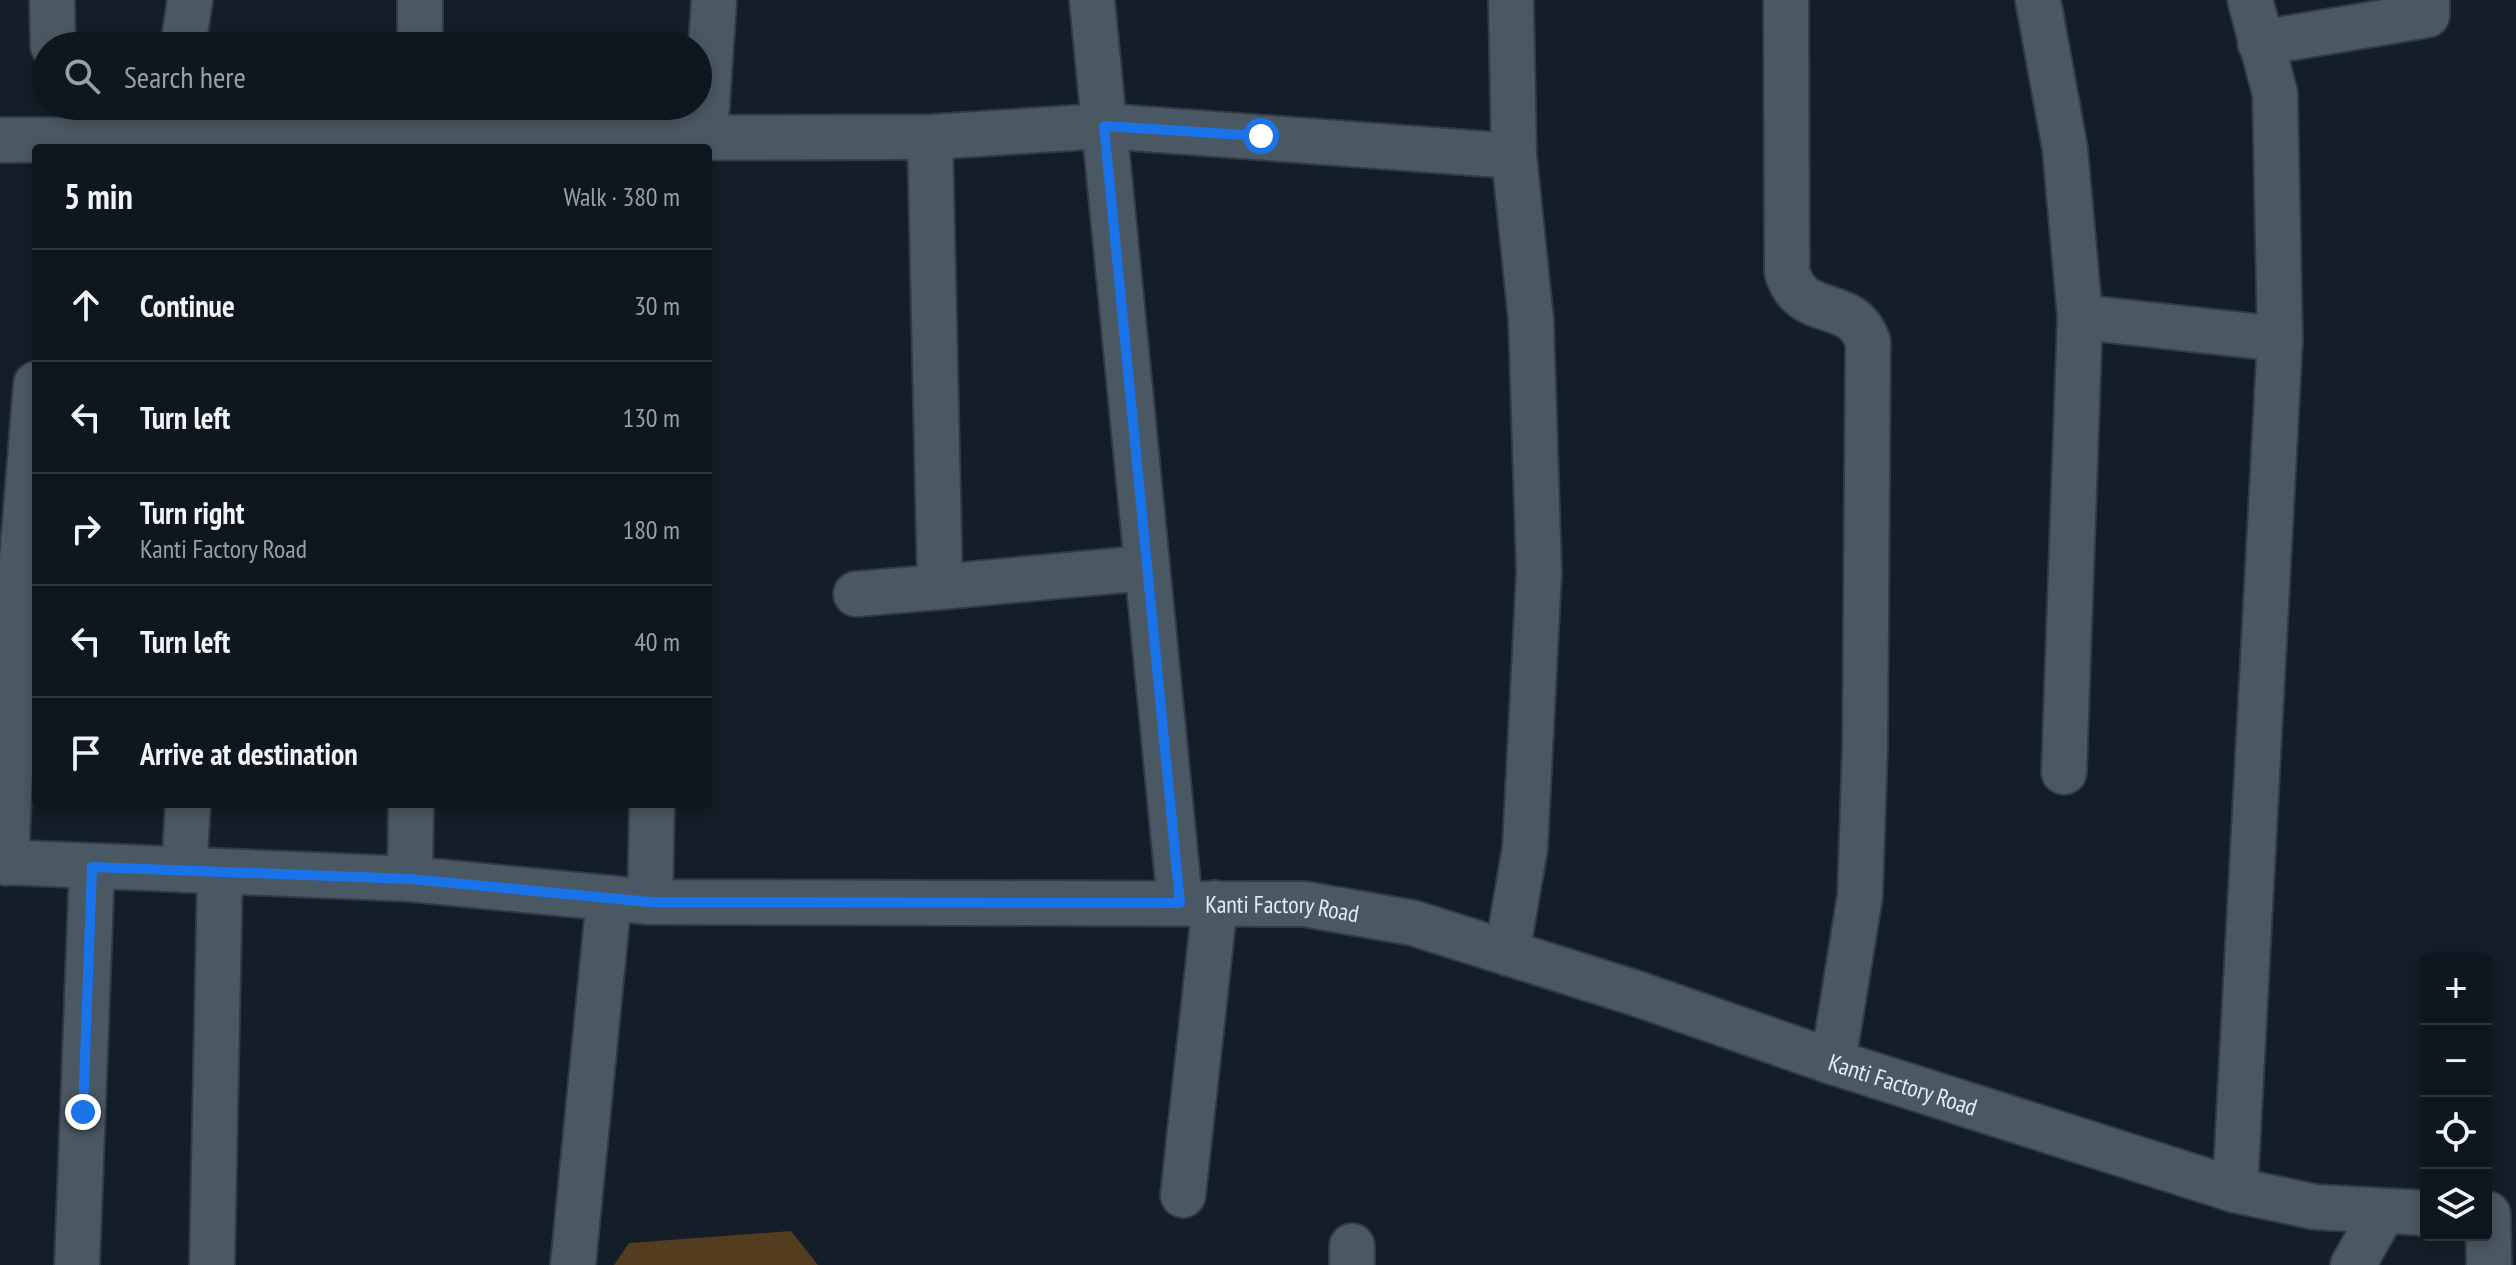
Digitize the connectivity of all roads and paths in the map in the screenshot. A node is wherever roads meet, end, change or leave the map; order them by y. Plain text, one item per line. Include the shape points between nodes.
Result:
1 (52, 0) edge
2 (190, 0) edge
3 (420, 0) edge
4 (714, 0) edge
5 (1092, 0) edge
6 (1511, 0) edge
7 (1786, 0) edge
8 (2038, 0) edge
9 (2250, 0) edge
10 (2427, 0) edge
11 (53, 32) edge
12 (185, 32) edge
13 (420, 32) edge
14 (712, 32) edge
15 (2260, 43) junction
16 (706, 120) edge
17 (171, 121) edge
18 (1104, 126) junction
19 (55, 131) edge
20 (418, 131) edge
21 (705, 136) junction
22 (930, 137) junction
23 (0, 140) edge
24 (225, 142) edge
25 (660, 142) edge
26 (1514, 156) junction
27 (2080, 317) junction
28 (2280, 339) junction
29 (32, 434) edge
30 (1145, 568) junction
31 (940, 587) junction
32 (856, 594) dead end
33 (2064, 772) dead end
34 (189, 808) edge
35 (411, 808) edge
36 (651, 808) edge
37 (3, 862) edge
38 (92, 867) junction
39 (202, 871) junction
40 (410, 879) junction
41 (630, 900) junction
42 (1198, 903) junction
43 (1507, 953) junction
44 (1833, 1062) junction
45 (2235, 1190) junction
46 (1183, 1195) dead end
47 (2383, 1212) junction
48 (2420, 1213) edge
49 (2497, 1214) edge
50 (77, 1265) edge
51 (212, 1265) edge
52 (573, 1265) edge
53 (2353, 1265) edge
54 (2489, 1265) edge

1 - 11 street
2 - 12 street
3 - 13 street
4 - 14 street
5 - 18 street
6 - 26 street
7 - 44 street via 1787,272 1802,299 1851,317 1862,325 1868,342 1860,896
8 - 27 street via 2065,149
9 - 15 street
10 - 15 street via 2427,15
15 - 28 street via 2275,93
16 - 21 street
17 - 19 street
17 - 24 street
18 - 22 street
18 - 26 street
18 - 30 street
19 - 23 street
20 - 24 street
20 - 25 street
21 - 22 street
21 - 25 street
22 - 31 street
26 - 43 street via 1531,320 1539,572 1525,848
27 - 28 street
27 - 33 street
28 - 45 street
29 - 37 street
30 - 31 street
30 - 42 street
31 - 32 street
34 - 39 street
35 - 40 street
36 - 41 street
37 - 38 street, Kanti Factory Road
38 - 39 street, Kanti Factory Road
38 - 50 street
39 - 40 street, Kanti Factory Road
39 - 51 street
40 - 41 street, Kanti Factory Road
41 - 42 street, Kanti Factory Road
41 - 52 street
42 - 43 street, Kanti Factory Road via 1304,904 1413,923
42 - 46 street
43 - 44 street, Kanti Factory Road
44 - 45 street, Kanti Factory Road
45 - 47 street, Kanti Factory Road via 2315,1207
47 - 48 street, Kanti Factory Road
47 - 53 street
49 - 54 street

